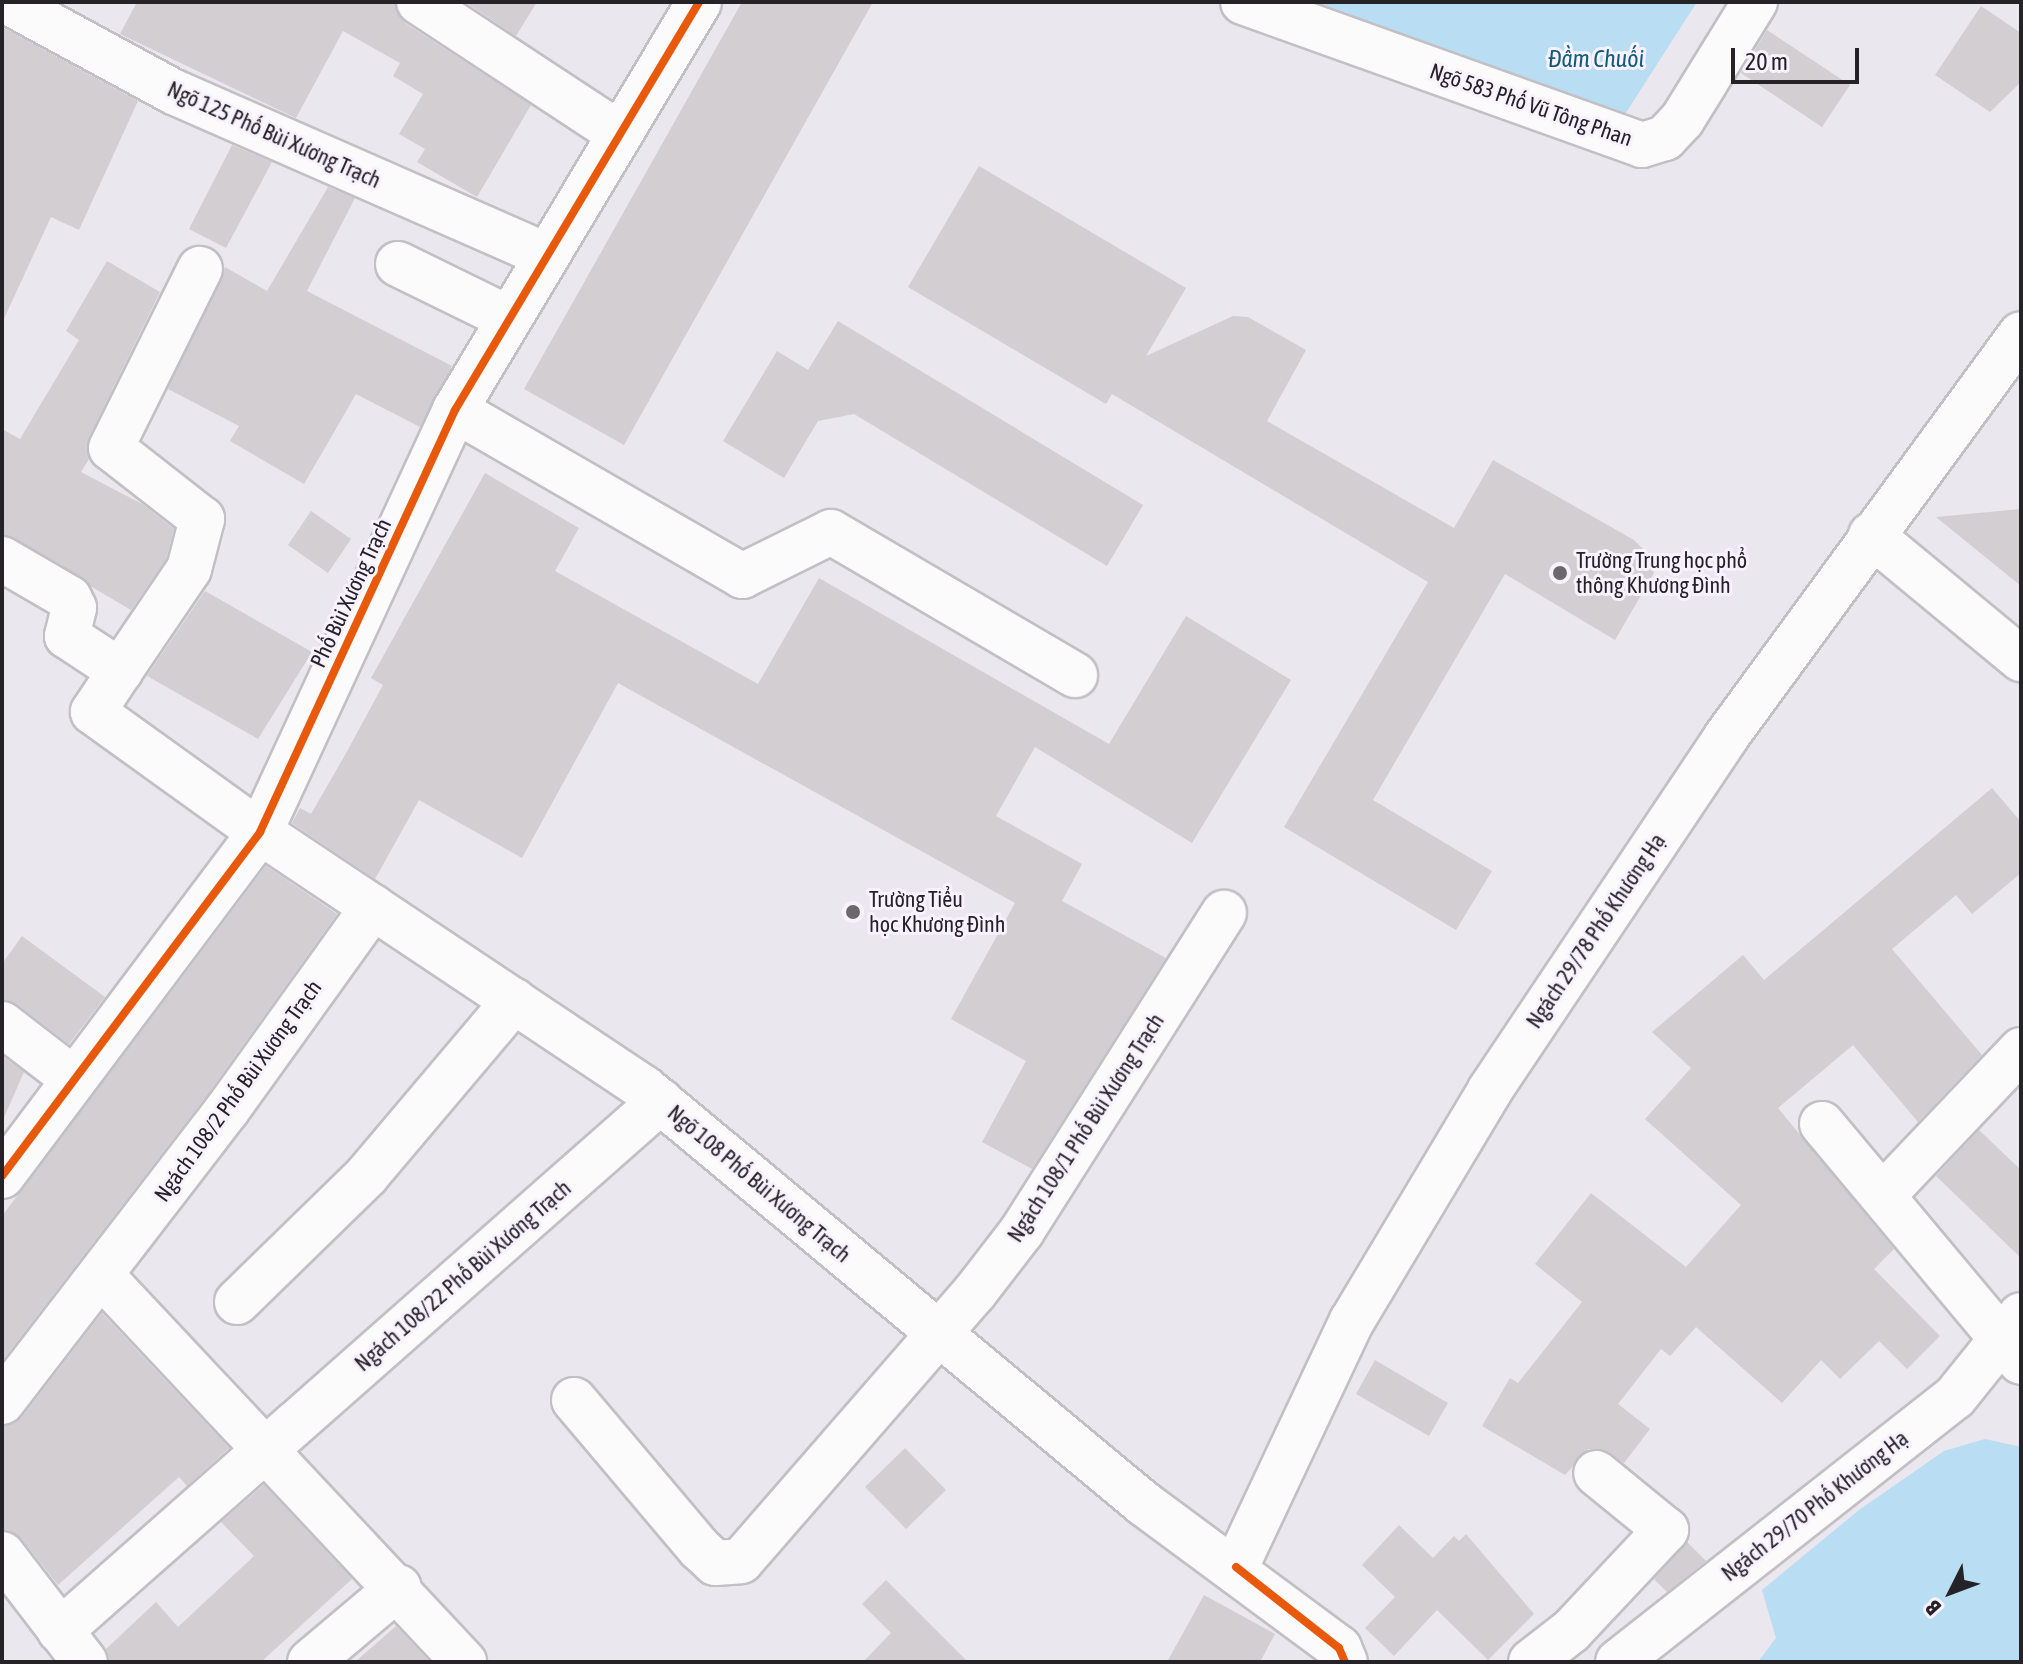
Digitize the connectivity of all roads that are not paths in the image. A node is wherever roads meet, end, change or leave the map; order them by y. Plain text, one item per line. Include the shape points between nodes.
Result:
1 (8, 2) edge
2 (419, 2) edge
3 (699, 2) edge
4 (1243, 2) edge
5 (1755, 2) edge
6 (620, 134) junction
7 (546, 255) junction
8 (398, 264) dead end
9 (200, 269) dead end
10 (506, 317) junction
11 (2021, 334) edge
12 (455, 410) junction
13 (1871, 535) junction
14 (2, 559) edge
15 (2021, 659) edge
16 (120, 671) junction
17 (1075, 675) dead end
18 (260, 832) junction
19 (373, 907) junction
20 (1224, 913) dead end
21 (514, 1001) junction
22 (2, 1024) edge
23 (2021, 1050) edge
24 (72, 1078) junction
25 (661, 1101) junction
26 (1822, 1124) dead end
27 (2, 1176) edge
28 (1884, 1194) junction
29 (101, 1275) junction
30 (237, 1302) dead end
31 (937, 1336) junction
32 (2014, 1338) edge
33 (574, 1400) dead end
34 (2, 1402) edge
35 (265, 1450) junction
36 (1596, 1473) dead end
37 (2, 1554) edge
38 (1236, 1567) junction
39 (399, 1587) junction
40 (73, 1646) edge
41 (1610, 1654) edge
42 (310, 1662) edge
43 (464, 1662) edge
44 (1345, 1662) edge
45 (1531, 1662) edge

1 - 7 street, Ngõ 125 Phố Bùi Xương Trạch via 174,92
2 - 6 street
3 - 6 street, Phố Bùi Xương Trạch
4 - 5 street, Ngõ 583 Phố Vũ Tông Phan via 1642,145 1665,138 1682,120
6 - 7 street, Phố Bùi Xương Trạch
7 - 10 street, Phố Bùi Xương Trạch
8 - 10 street
9 - 16 street via 111,448 202,519 189,569
10 - 12 street, Phố Bùi Xương Trạch
11 - 13 street, Ngách 29/78 Phố Khương Hạ
12 - 17 street via 742,576 831,532
12 - 18 street, Phố Bùi Xương Trạch
13 - 15 street
13 - 38 street, Ngách 29/78 Phố Khương Hạ via 1726,737 1490,1090 1352,1321
14 - 16 street via 69,598 74,608 67,636
16 - 18 street, Ngõ 108 Phố Bùi Xương Trạch via 93,712
18 - 19 street, Ngõ 108 Phố Bùi Xương Trạch
18 - 24 street, Phố Bùi Xương Trạch
19 - 21 street, Ngõ 108 Phố Bùi Xương Trạch
19 - 29 street, Ngách 108/2 Phố Bùi Xương Trạch
20 - 31 street, Ngách 108/1 Phố Bùi Xương Trạch via 1022,1231
21 - 25 street, Ngõ 108 Phố Bùi Xương Trạch
21 - 30 street via 367,1175
22 - 24 street
23 - 28 street
24 - 27 street, Phố Bùi Xương Trạch
25 - 31 street, Ngõ 108 Phố Bùi Xương Trạch
25 - 35 street, Ngách 108/22 Phố Bùi Xương Trạch
26 - 28 street
28 - 32 street
29 - 34 street, Ngách 108/2 Phố Bùi Xương Trạch
29 - 35 street
31 - 33 street, Ngách 108/1 Phố Bùi Xương Trạch via 741,1561 728,1565 715,1563 699,1548
31 - 38 street, Ngõ 108 Phố Bùi Xương Trạch via 1143,1503
32 - 41 street, Ngách 29/70 Phố Khương Hạ via 1955,1397
35 - 39 street
35 - 40 street, Ngách 108/22 Phố Bùi Xương Trạch
36 - 41 street via 1666,1530
37 - 40 street
38 - 44 street, Ngõ 108 Phố Bùi Xương Trạch via 1339,1648
39 - 42 street
39 - 43 street
41 - 45 street

